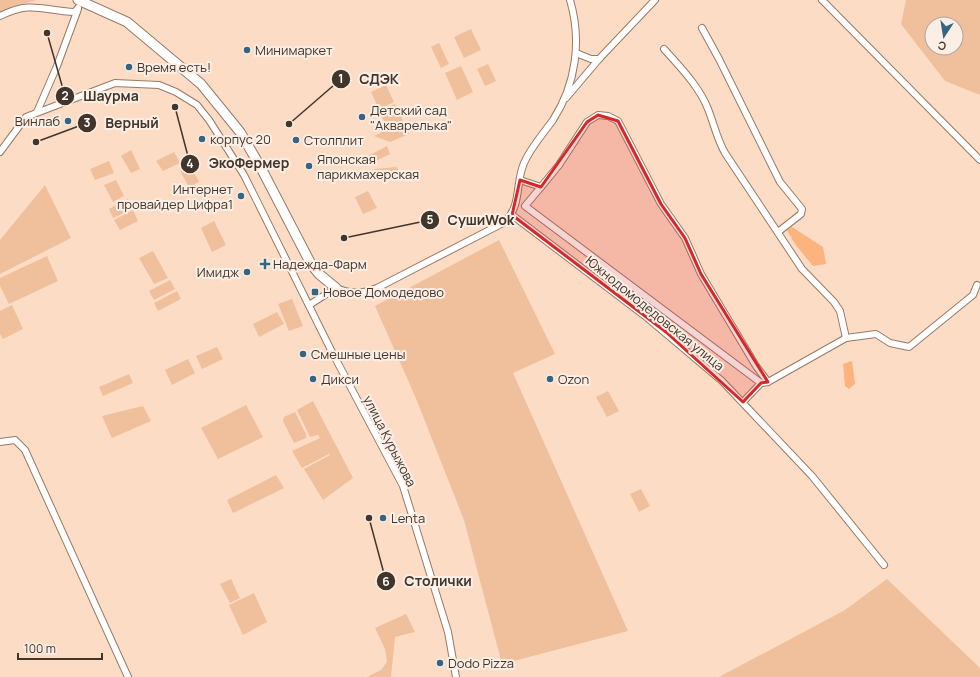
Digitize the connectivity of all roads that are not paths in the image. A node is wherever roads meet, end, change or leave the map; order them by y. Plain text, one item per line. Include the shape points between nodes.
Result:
1 (570, 0) edge
2 (655, 0) edge
3 (822, 0) edge
4 (79, 2) edge
5 (0, 16) edge
6 (702, 28) dead end
7 (664, 49) dead end
8 (576, 53) junction
9 (599, 58) junction
10 (563, 102) junction
11 (37, 112) junction
12 (0, 152) edge
13 (980, 160) edge
14 (520, 180) junction
15 (541, 187) junction
16 (512, 215) junction
17 (778, 232) junction
18 (977, 285) dead end
19 (336, 288) junction
20 (309, 305) junction
21 (846, 338) junction
22 (768, 382) junction
23 (761, 383) junction
24 (743, 402) junction
25 (0, 442) edge
26 (884, 565) dead end
27 (128, 677) edge
28 (456, 677) edge

1 - 8 street via 576,31
2 - 9 street
3 - 13 street
4 - 5 street via 75,12 44,4 29,4 11,8
4 - 11 street via 57,66
4 - 19 street via 127,22 201,84 240,132 311,264
6 - 17 street via 780,182 802,209 801,214
7 - 17 street via 701,96 725,153
8 - 9 street via 591,59
8 - 10 street
9 - 10 street
10 - 14 street via 529,154
11 - 12 street via 26,117
11 - 20 street, улица Курыжова via 115,83 159,85 197,105 244,175
14 - 15 street
14 - 16 street via 516,207
15 - 22 street via 587,122 598,115 608,116 618,122 661,204 686,238 701,274
15 - 23 street via 525,206
16 - 19 street via 505,222 378,288 357,294
16 - 24 street, Южнодомодедовская улица via 666,332
17 - 21 street via 802,269 840,311
18 - 21 street via 973,295 909,347 890,343 876,334
19 - 20 street
20 - 28 street, улица Курыжова via 403,486 448,632
21 - 22 street
22 - 23 street
23 - 24 street
24 - 26 street, Южнодомодедовская улица via 812,476
25 - 27 street via 15,440 25,450

